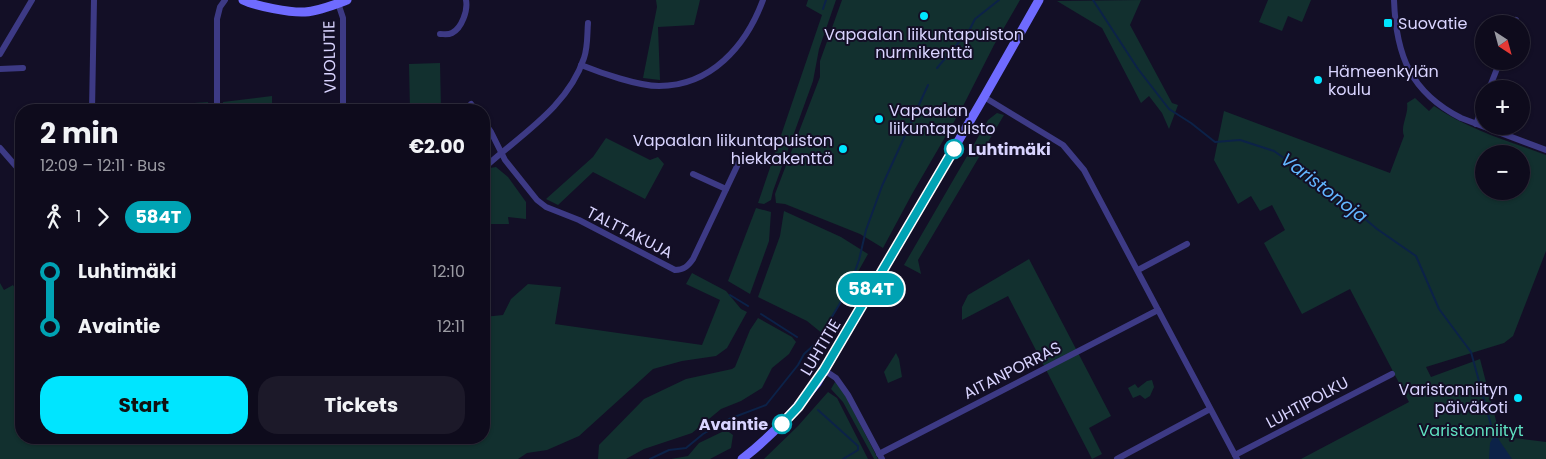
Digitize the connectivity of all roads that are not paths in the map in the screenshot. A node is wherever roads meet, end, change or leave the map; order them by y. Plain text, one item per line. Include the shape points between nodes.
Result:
1 (32, 0) edge
2 (94, 0) edge
3 (225, 0) edge
4 (243, 0) edge
5 (466, 0) edge
6 (763, 0) edge
7 (1039, 0) edge
8 (1394, 0) edge
9 (344, 1) edge
10 (588, 23) dead end
11 (440, 34) dead end
12 (0, 54) edge
13 (581, 65) junction
14 (23, 68) dead end
15 (0, 69) edge
16 (984, 97) junction
17 (92, 104) edge
18 (217, 104) edge
19 (343, 104) edge
20 (1475, 124) edge
21 (490, 131) edge
22 (1506, 135) edge
23 (0, 148) edge
24 (1546, 150) edge
25 (501, 153) junction
26 (739, 162) dead end
27 (490, 163) edge
28 (15, 165) edge
29 (693, 174) dead end
30 (726, 189) junction
31 (1187, 244) dead end
32 (1138, 270) junction
33 (1158, 310) junction
34 (824, 370) junction
35 (1392, 374) dead end
36 (1210, 409) junction
37 (880, 457) edge
38 (1236, 457) edge
39 (742, 459) edge
40 (1117, 459) edge

1 - 12 street
2 - 17 street
3 - 18 street via 217,19
4 - 9 street via 303,12
5 - 11 street via 466,11 456,29 450,34
6 - 13 street via 748,33 733,53 715,68 681,84 642,84
7 - 16 street, LUHTITIE
8 - 20 street via 1398,43 1412,76 1423,91 1448,112
9 - 19 street, VUOLUTIE
10 - 13 street
13 - 25 street via 551,111
14 - 15 street
16 - 32 street via 1054,140 1073,156 1084,170
16 - 34 street, LUHTITIE
21 - 25 street, TALTTAKUJA
22 - 24 street
23 - 28 street
25 - 27 street
25 - 30 street, TALTTAKUJA via 515,174 546,207 675,270 686,268 693,259
26 - 30 street, TALTTAKUJA
29 - 30 street
31 - 32 street
32 - 33 street
33 - 36 street
33 - 37 street, AITANPORRAS
34 - 37 street via 836,378 848,395
34 - 39 street, LUHTITIE via 798,407
35 - 38 street, LUHTIPOLKU
36 - 38 street
36 - 40 street

